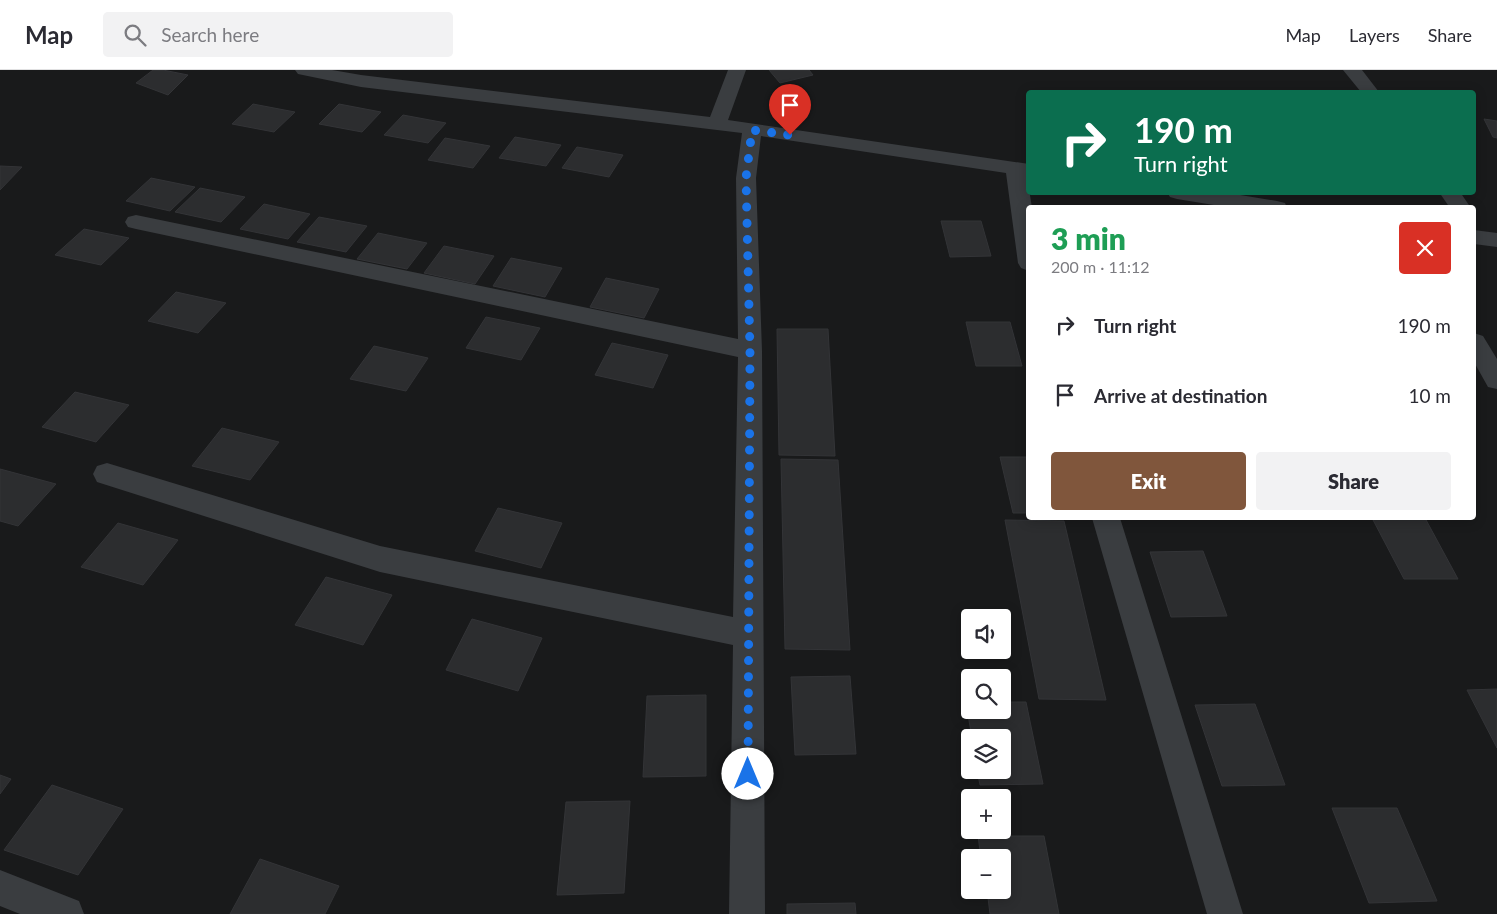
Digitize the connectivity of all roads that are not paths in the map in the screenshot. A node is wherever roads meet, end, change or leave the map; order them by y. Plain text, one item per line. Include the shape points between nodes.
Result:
1 (304, 70) edge
2 (737, 70) edge
3 (1352, 70) edge
4 (1368, 90) edge
5 (718, 124) junction
6 (752, 130) junction
7 (1022, 169) edge
8 (1196, 195) edge
9 (1258, 205) edge
10 (136, 222) dead end
11 (1026, 223) edge
12 (1476, 345) edge
13 (750, 351) junction
14 (1497, 380) edge
15 (107, 474) dead end
16 (1107, 520) edge
17 (748, 634) junction
18 (0, 888) edge
19 (66, 914) edge
20 (747, 914) edge
21 (1225, 914) edge

1 - 5 street via 361,81
2 - 5 street
3 - 4 street
5 - 6 street
6 - 7 street
6 - 13 street via 746,178
7 - 11 street
8 - 9 street
10 - 13 street
12 - 14 street
13 - 17 street
15 - 17 street via 380,559
16 - 21 street
17 - 20 street
18 - 19 street

